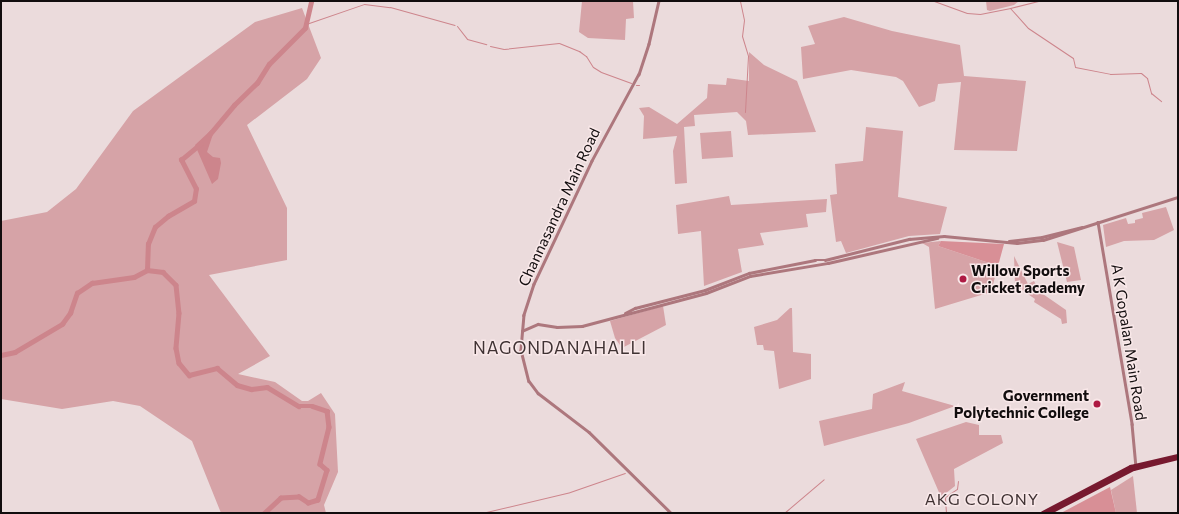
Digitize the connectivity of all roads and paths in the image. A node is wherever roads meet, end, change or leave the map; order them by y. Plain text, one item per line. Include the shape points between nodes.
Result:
1 (659, 1) edge
2 (1178, 197) edge
3 (1098, 222) junction
4 (522, 332) junction
5 (1178, 457) edge
6 (1136, 466) junction
7 (671, 513) edge
8 (1043, 513) edge
9 (1049, 513) edge

1 - 4 street, Channasandra Main Road via 639,74 592,161 534,284
2 - 3 street
3 - 4 street via 1043,240 1008,241 939,237 909,239 825,260 749,273 705,290 635,308 582,326 558,327 538,324
3 - 6 street, A K Gopalan Main Road via 1132,424
4 - 7 street, Channasandra Main Road via 523,364 536,391 589,432
5 - 6 main road
6 - 8 main road
6 - 9 main road

